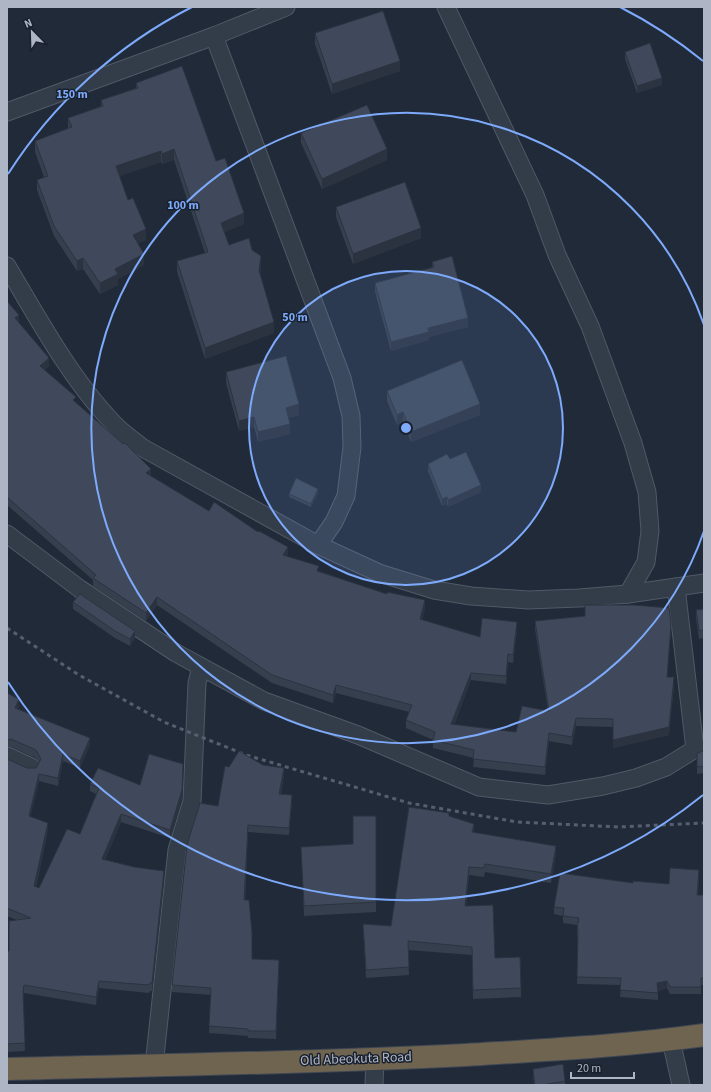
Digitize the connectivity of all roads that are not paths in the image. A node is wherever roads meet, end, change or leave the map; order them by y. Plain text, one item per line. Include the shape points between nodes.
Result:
1 (286, 7) edge
2 (446, 7) edge
3 (214, 36) junction
4 (7, 112) edge
5 (7, 266) edge
6 (7, 534) edge
7 (318, 545) junction
8 (704, 583) edge
9 (676, 587) junction
10 (628, 594) junction
11 (201, 667) junction
12 (700, 749) edge
13 (7, 756) edge
14 (31, 767) edge
15 (704, 1035) edge
16 (671, 1040) junction
17 (375, 1059) junction
18 (154, 1066) junction
19 (7, 1068) edge
20 (374, 1085) edge
21 (681, 1085) edge

1 - 3 street
2 - 10 street via 535,195 557,255 590,326 633,443 647,492 650,531 646,562
3 - 4 street
3 - 7 street via 342,378 351,416 352,447 346,496 334,522
5 - 7 street via 83,386 120,430 143,448
6 - 11 street via 80,589
7 - 10 street via 380,573 434,590 528,600
8 - 9 street
9 - 10 street
9 - 12 street
11 - 12 street via 264,701 358,735 479,787 548,795 603,786 666,767
11 - 18 street via 197,684 192,801 177,850
13 - 14 street
15 - 16 highway, Old Abeokuta Road
16 - 17 highway, Old Abeokuta Road via 523,1052
16 - 21 street
17 - 18 highway, Old Abeokuta Road
17 - 20 street
18 - 19 highway, Old Abeokuta Road

